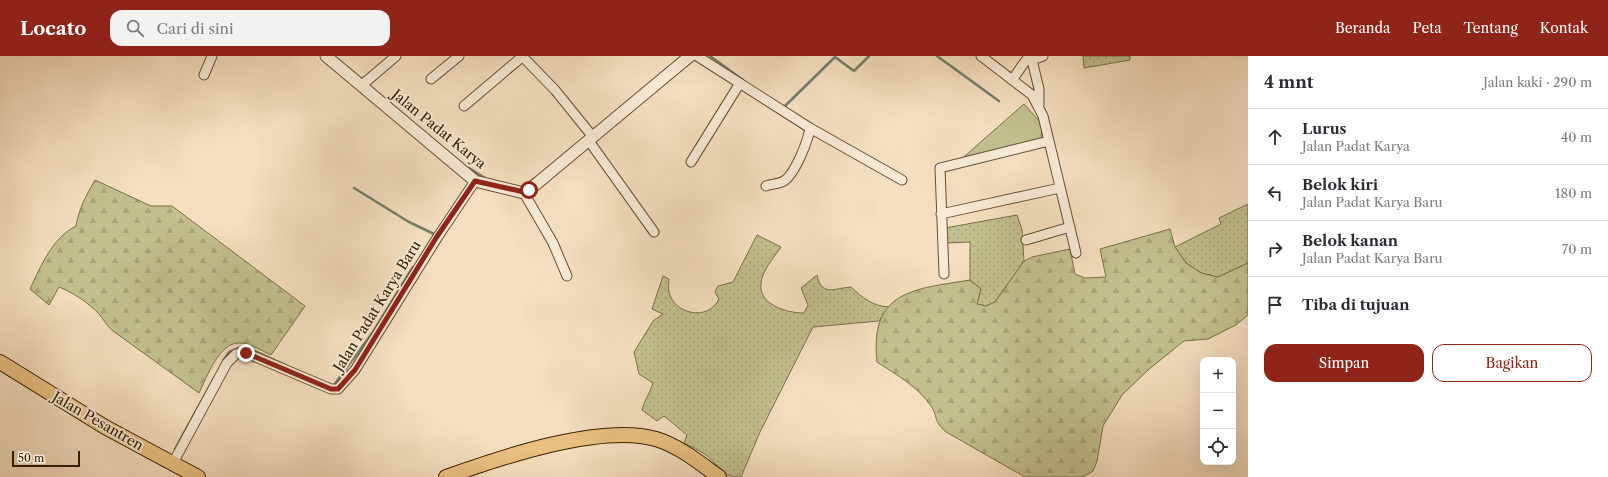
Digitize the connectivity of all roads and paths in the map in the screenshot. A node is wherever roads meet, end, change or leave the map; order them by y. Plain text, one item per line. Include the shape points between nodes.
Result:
1 (212, 56) edge
2 (326, 56) edge
3 (396, 56) edge
4 (459, 56) edge
5 (522, 56) edge
6 (690, 56) edge
7 (697, 56) edge
8 (981, 56) edge
9 (1043, 56) edge
10 (1030, 57) edge
11 (204, 75) dead end
12 (431, 79) dead end
13 (1012, 80) junction
14 (740, 82) junction
15 (362, 85) junction
16 (464, 106) dead end
17 (1039, 106) junction
18 (810, 128) junction
19 (591, 139) junction
20 (1049, 141) junction
21 (691, 162) dead end
22 (902, 180) dead end
23 (475, 181) junction
24 (766, 186) dead end
25 (1060, 188) junction
26 (524, 192) junction
27 (941, 214) junction
28 (1070, 228) junction
29 (654, 232) dead end
30 (1026, 240) dead end
31 (1076, 253) dead end
32 (944, 274) dead end
33 (567, 276) dead end
34 (0, 362) edge
35 (172, 463) junction
36 (198, 477) edge
37 (446, 477) edge
38 (719, 477) edge

1 - 11 street
2 - 15 street, Jalan Padat Karya
3 - 15 street
4 - 12 street
5 - 16 street
5 - 19 street via 555,90
6 - 19 street
7 - 14 street
8 - 13 street
9 - 10 street
10 - 13 street
10 - 17 street via 1039,88
13 - 17 street via 1032,95
14 - 18 street
14 - 21 street
15 - 23 street, Jalan Padat Karya
17 - 20 street
18 - 22 street
18 - 24 street via 805,147 788,176 783,181
19 - 26 street
19 - 29 street
20 - 25 street
20 - 27 street via 940,168
23 - 26 street, Jalan Padat Karya
23 - 35 street, Jalan Padat Karya Baru via 436,238 355,370 338,389 331,389 246,353 236,354 227,363
25 - 27 street
25 - 28 street
26 - 33 street
27 - 32 street
28 - 30 street
28 - 31 street
34 - 35 main road, Jalan Pesantren via 105,427
35 - 36 main road, Jalan Pesantren
37 - 38 main road via 538,448 594,438 635,435 673,446

